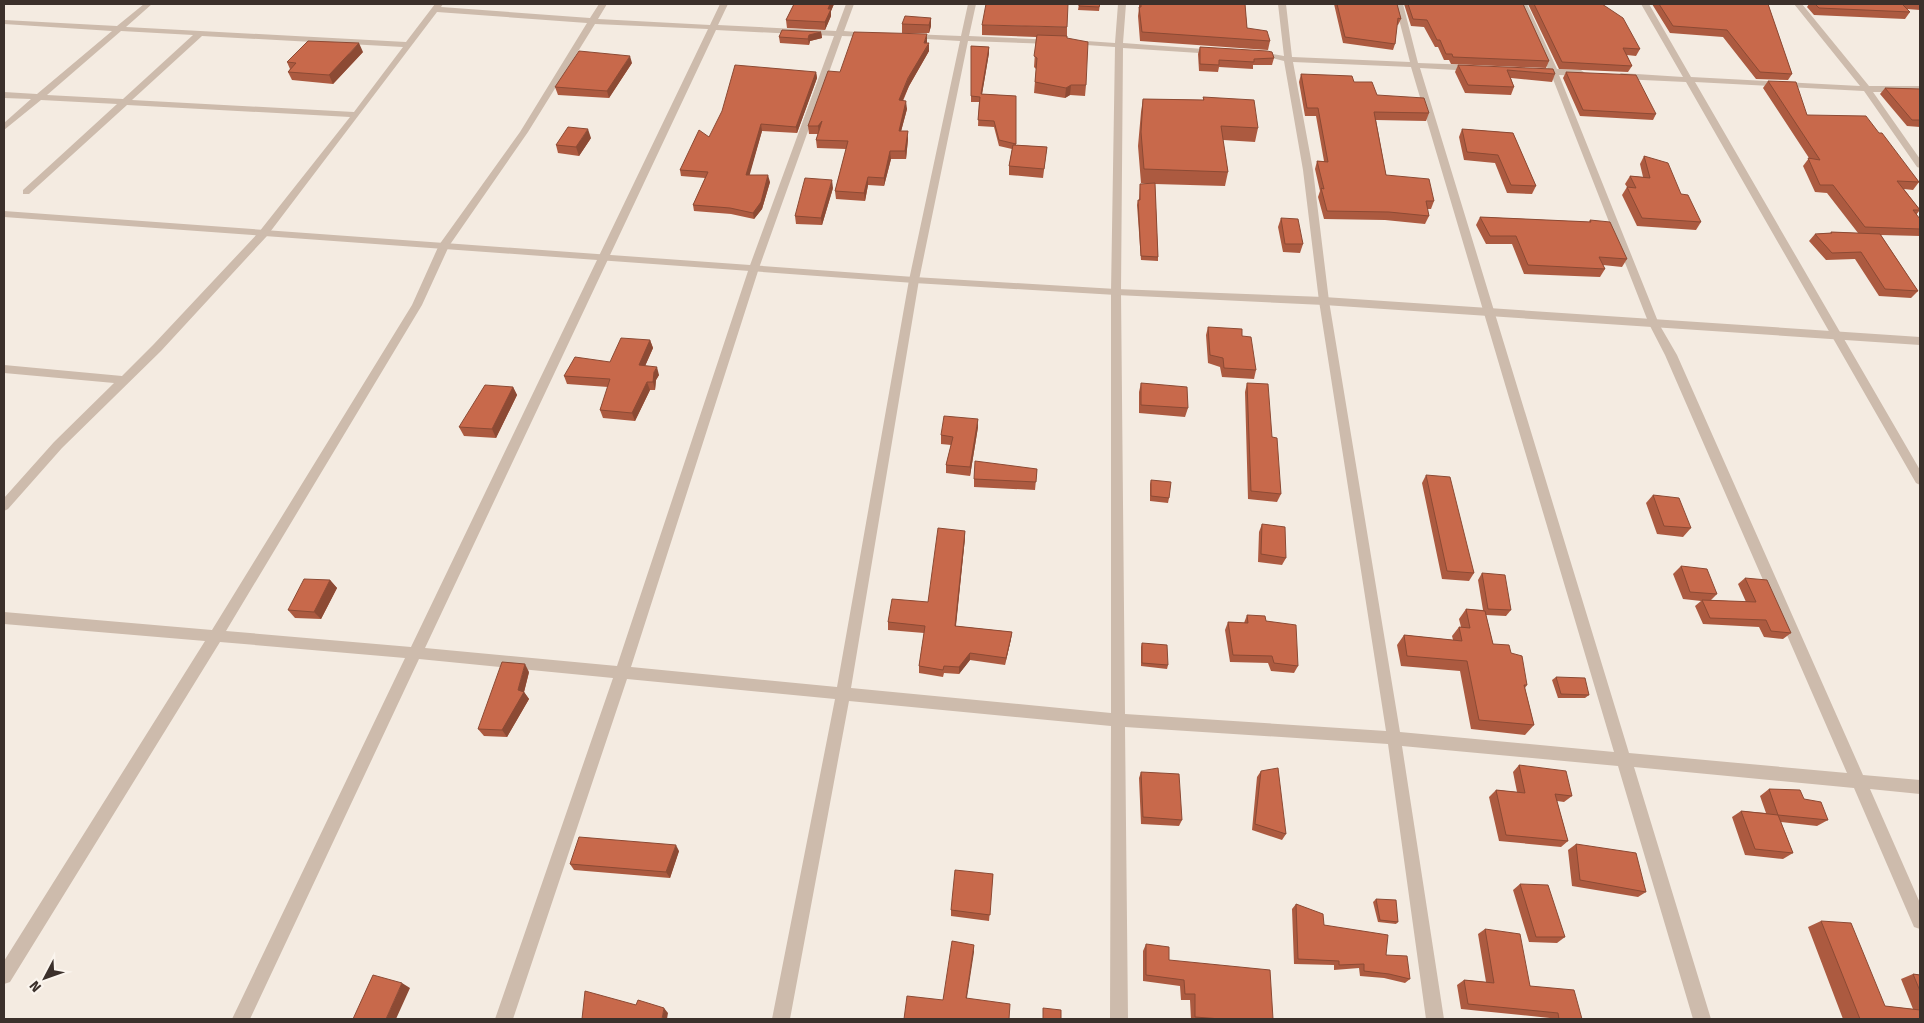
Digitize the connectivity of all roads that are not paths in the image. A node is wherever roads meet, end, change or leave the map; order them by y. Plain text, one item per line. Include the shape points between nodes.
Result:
1 (148, 4) edge
2 (602, 4) edge
3 (724, 4) edge
4 (850, 4) edge
5 (972, 4) edge
6 (1122, 4) edge
7 (1282, 4) edge
8 (1398, 4) edge
9 (1523, 4) edge
10 (1645, 4) edge
11 (1798, 4) edge
12 (437, 6) edge
13 (592, 21) junction
14 (4, 22) edge
15 (118, 28) junction
16 (713, 28) junction
17 (200, 33) junction
18 (840, 35) junction
19 (879, 36) edge
20 (898, 36) edge
21 (965, 38) junction
22 (408, 44) junction
23 (1119, 44) junction
24 (1227, 52) edge
25 (1251, 53) edge
26 (1288, 58) junction
27 (1415, 66) junction
28 (1485, 69) edge
29 (1524, 70) edge
30 (1554, 72) junction
31 (1591, 74) edge
32 (1610, 75) edge
33 (1690, 80) junction
34 (1866, 88) junction
35 (1920, 89) edge
36 (4, 95) edge
37 (40, 97) junction
38 (125, 102) junction
39 (356, 115) junction
40 (4, 126) edge
41 (1920, 165) edge
42 (26, 192) dead end
43 (4, 214) edge
44 (263, 234) junction
45 (444, 245) junction
46 (605, 257) junction
47 (754, 268) junction
48 (914, 280) junction
49 (1116, 292) junction
50 (1324, 301) junction
51 (1489, 313) junction
52 (1654, 324) junction
53 (1836, 336) junction
54 (1920, 341) edge
55 (4, 369) edge
56 (123, 380) junction
57 (1920, 480) edge
58 (4, 506) edge
59 (4, 618) edge
60 (216, 636) junction
61 (414, 653) junction
62 (622, 673) junction
63 (843, 694) junction
64 (1118, 720) junction
65 (1394, 738) junction
66 (1624, 759) junction
67 (1858, 781) junction
68 (1920, 786) edge
69 (1920, 921) edge
70 (4, 976) edge
71 (240, 1019) edge
72 (504, 1019) edge
73 (782, 1019) edge
74 (1119, 1019) edge
75 (1435, 1019) edge
76 (1702, 1019) edge

1 - 15 street
2 - 13 street
3 - 16 street
4 - 18 street
5 - 21 street
6 - 23 street
7 - 26 street
8 - 27 street
9 - 30 street
10 - 33 street
11 - 34 street
12 - 13 street
12 - 22 street
13 - 16 street
13 - 45 street via 524,132
14 - 15 street
15 - 17 street
15 - 37 street
16 - 18 street
16 - 46 street
17 - 22 street
17 - 38 street
18 - 19 street
18 - 47 street
20 - 21 street
21 - 23 street
21 - 48 street
22 - 39 street
23 - 24 street
23 - 49 street
25 - 26 street
26 - 27 street
26 - 50 street via 1308,170
27 - 28 street
27 - 51 street
29 - 30 street
30 - 31 street
30 - 52 street
32 - 33 street
33 - 34 street
33 - 53 street
34 - 35 street
34 - 41 street
36 - 37 street
37 - 38 street
37 - 40 street
38 - 39 street
38 - 42 street
39 - 44 street
43 - 44 street
44 - 45 street
44 - 56 street via 209,294
45 - 46 street
45 - 60 street via 417,305
46 - 47 street
46 - 61 street
47 - 48 street
47 - 62 street
48 - 49 street
48 - 63 street
49 - 50 street
49 - 64 street
50 - 51 street
50 - 65 street
51 - 52 street
51 - 66 street
52 - 53 street
52 - 67 street via 1671,354
53 - 54 street
53 - 57 street
55 - 56 street
56 - 58 street via 58,445
59 - 60 street
60 - 61 street
60 - 70 street
61 - 62 street
61 - 71 street
62 - 63 street
62 - 72 street
63 - 64 street
63 - 73 street
64 - 65 street
64 - 74 street
65 - 66 street
65 - 75 street
66 - 67 street
66 - 76 street
67 - 68 street
67 - 69 street

